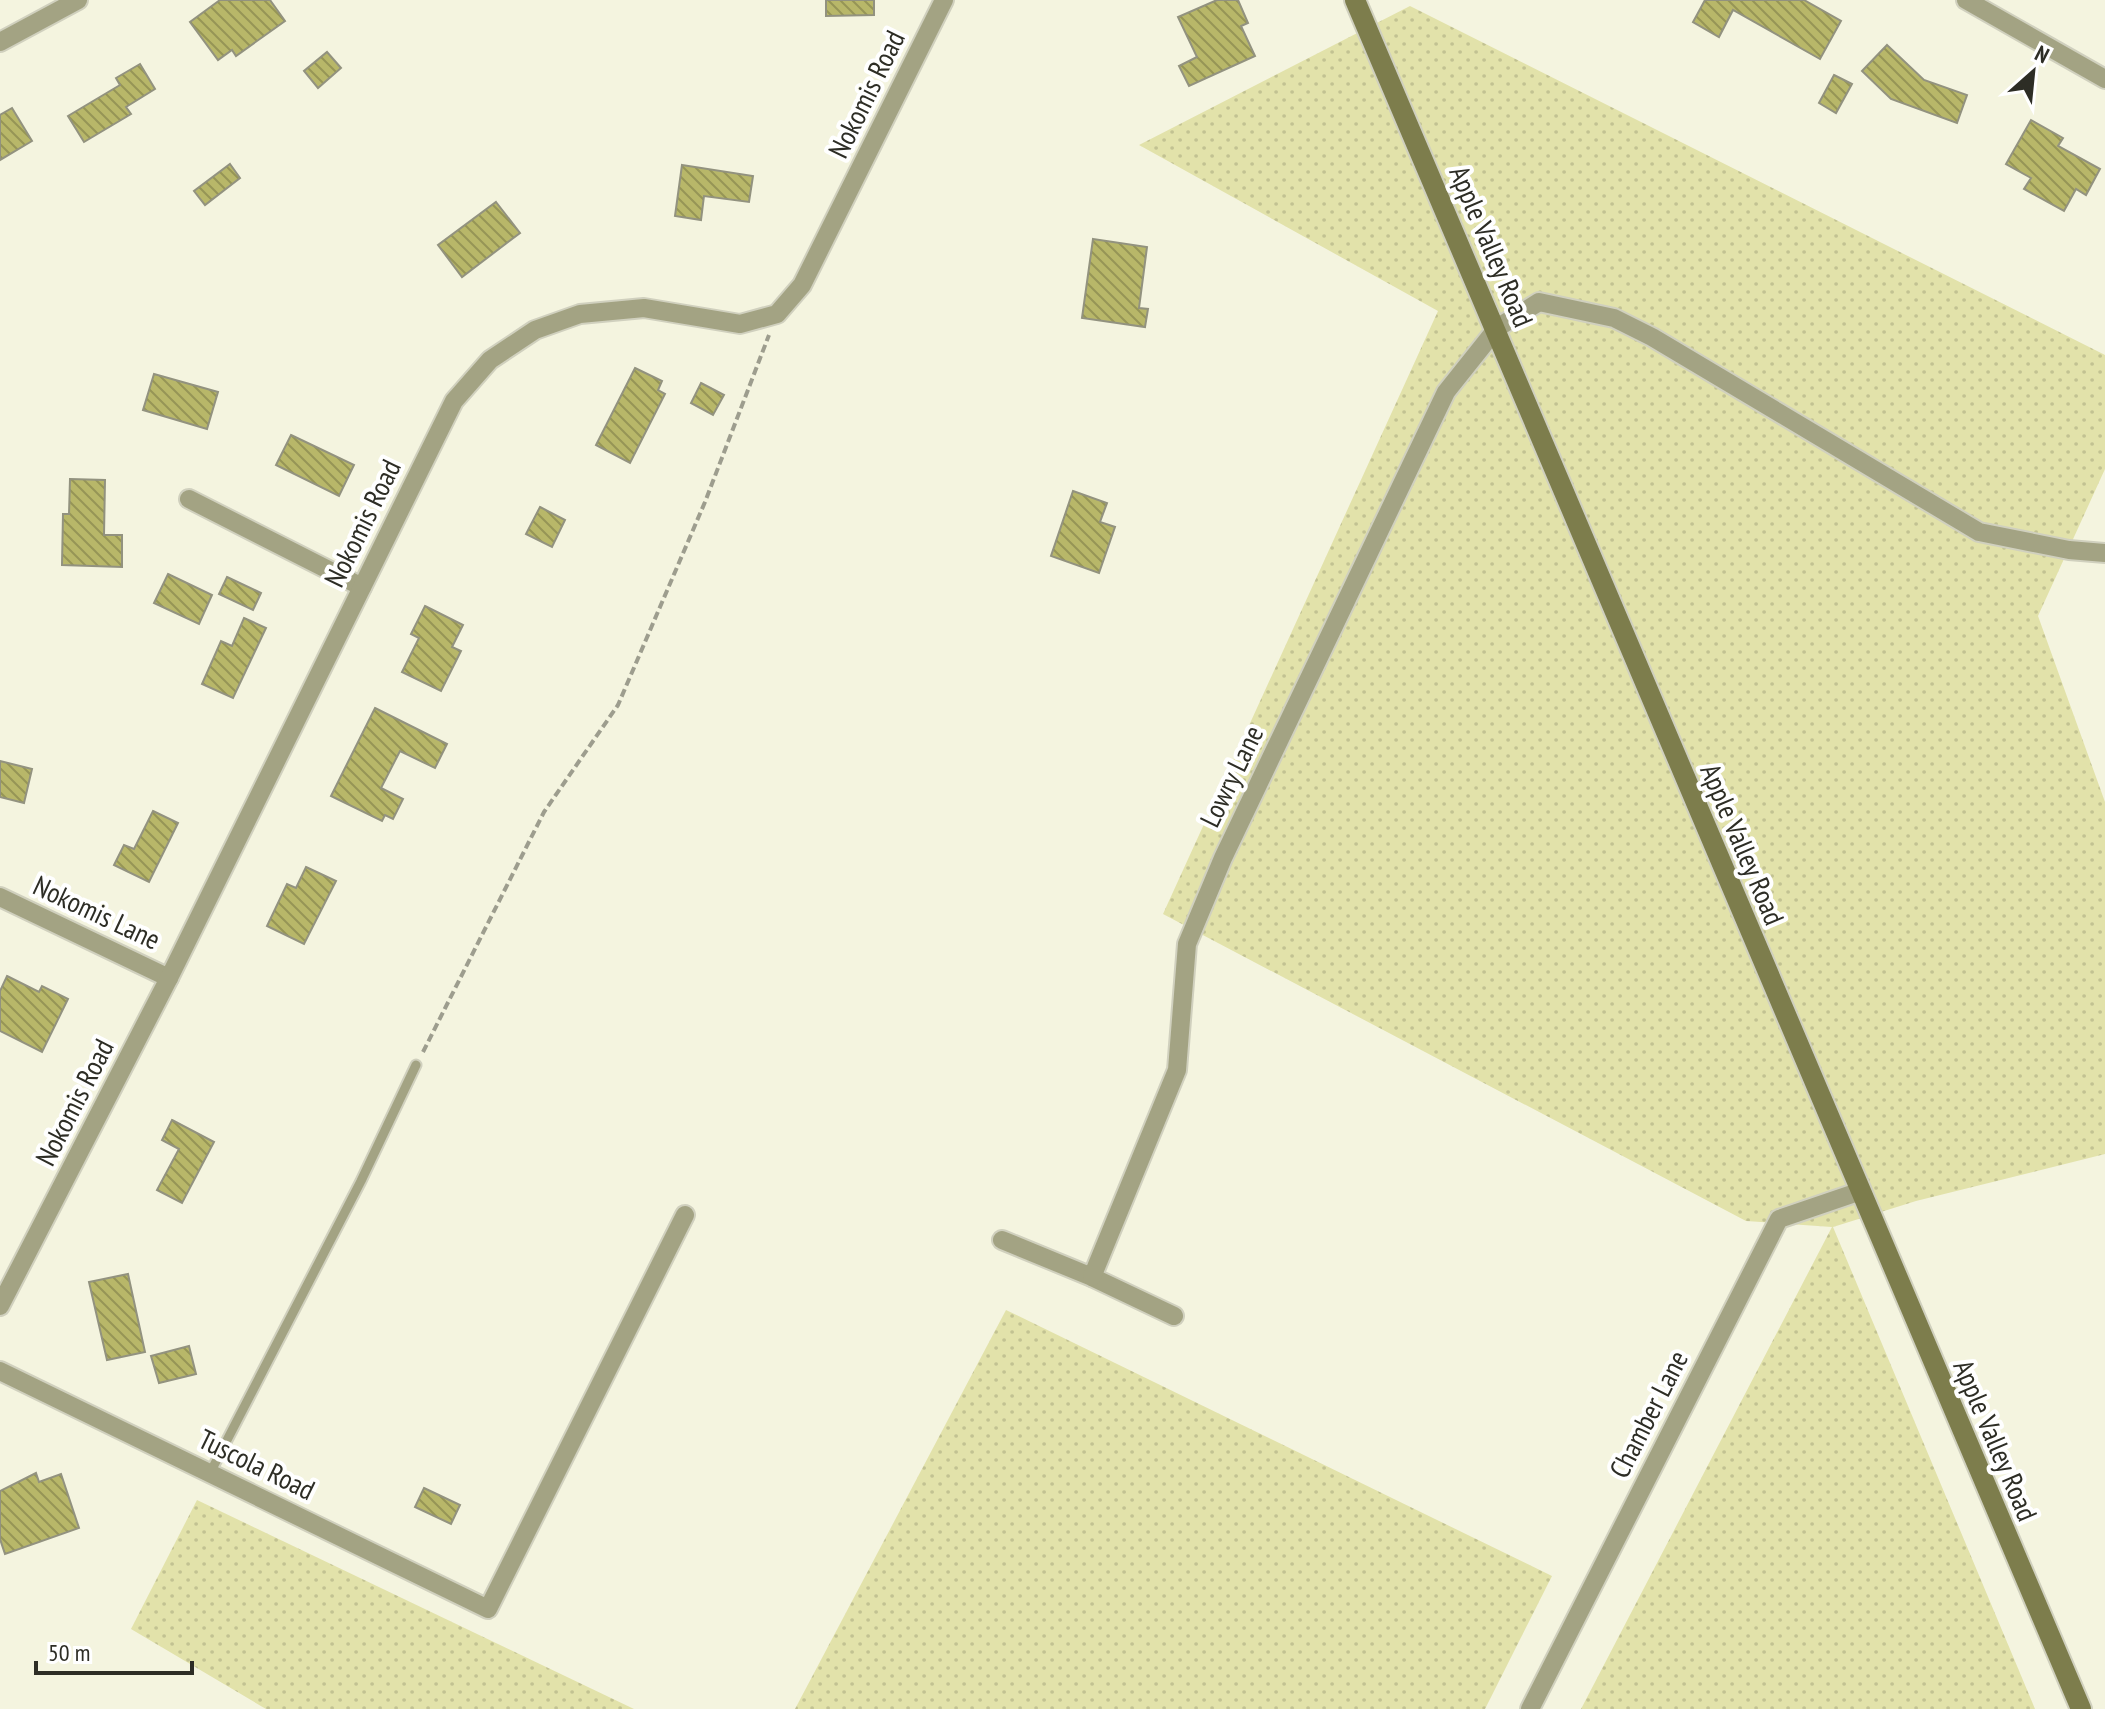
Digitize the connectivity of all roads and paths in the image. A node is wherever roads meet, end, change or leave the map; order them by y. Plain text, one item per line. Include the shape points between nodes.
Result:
1 (78, 0) edge
2 (944, 0) edge
3 (1355, 0) edge
4 (1966, 0) edge
5 (0, 42) edge
6 (2105, 79) edge
7 (777, 314) junction
8 (1497, 328) junction
9 (189, 499) dead end
10 (2105, 553) edge
11 (362, 587) junction
12 (0, 897) edge
13 (169, 978) junction
14 (416, 1065) joint
15 (1858, 1192) junction
16 (685, 1215) dead end
17 (1002, 1240) dead end
18 (1092, 1277) junction
19 (0, 1306) edge
20 (1174, 1316) dead end
21 (0, 1371) edge
22 (210, 1473) junction
23 (1530, 1709) edge
24 (2081, 1709) edge

1 - 5 street
2 - 7 street, Nokomis Road via 802,285
3 - 8 main road, Apple Valley Road
4 - 6 street
7 - 11 street, Nokomis Road via 740,324 644,308 580,314 535,330 490,360 454,401
7 - 14 path via 705,502 618,705 544,812
8 - 10 street, Lowry Lane via 1539,302 1614,318 1979,532
8 - 15 main road, Apple Valley Road
8 - 18 street, Lowry Lane via 1446,392 1223,858 1187,944 1177,1070
9 - 11 street
11 - 13 street, Nokomis Road
12 - 13 street, Nokomis Lane
13 - 19 street, Nokomis Road
14 - 22 lane
15 - 23 street, Chamber Lane via 1779,1219
15 - 24 main road, Apple Valley Road
16 - 22 street, Tuscola Road via 488,1609
17 - 18 street
18 - 20 street
21 - 22 street, Tuscola Road

